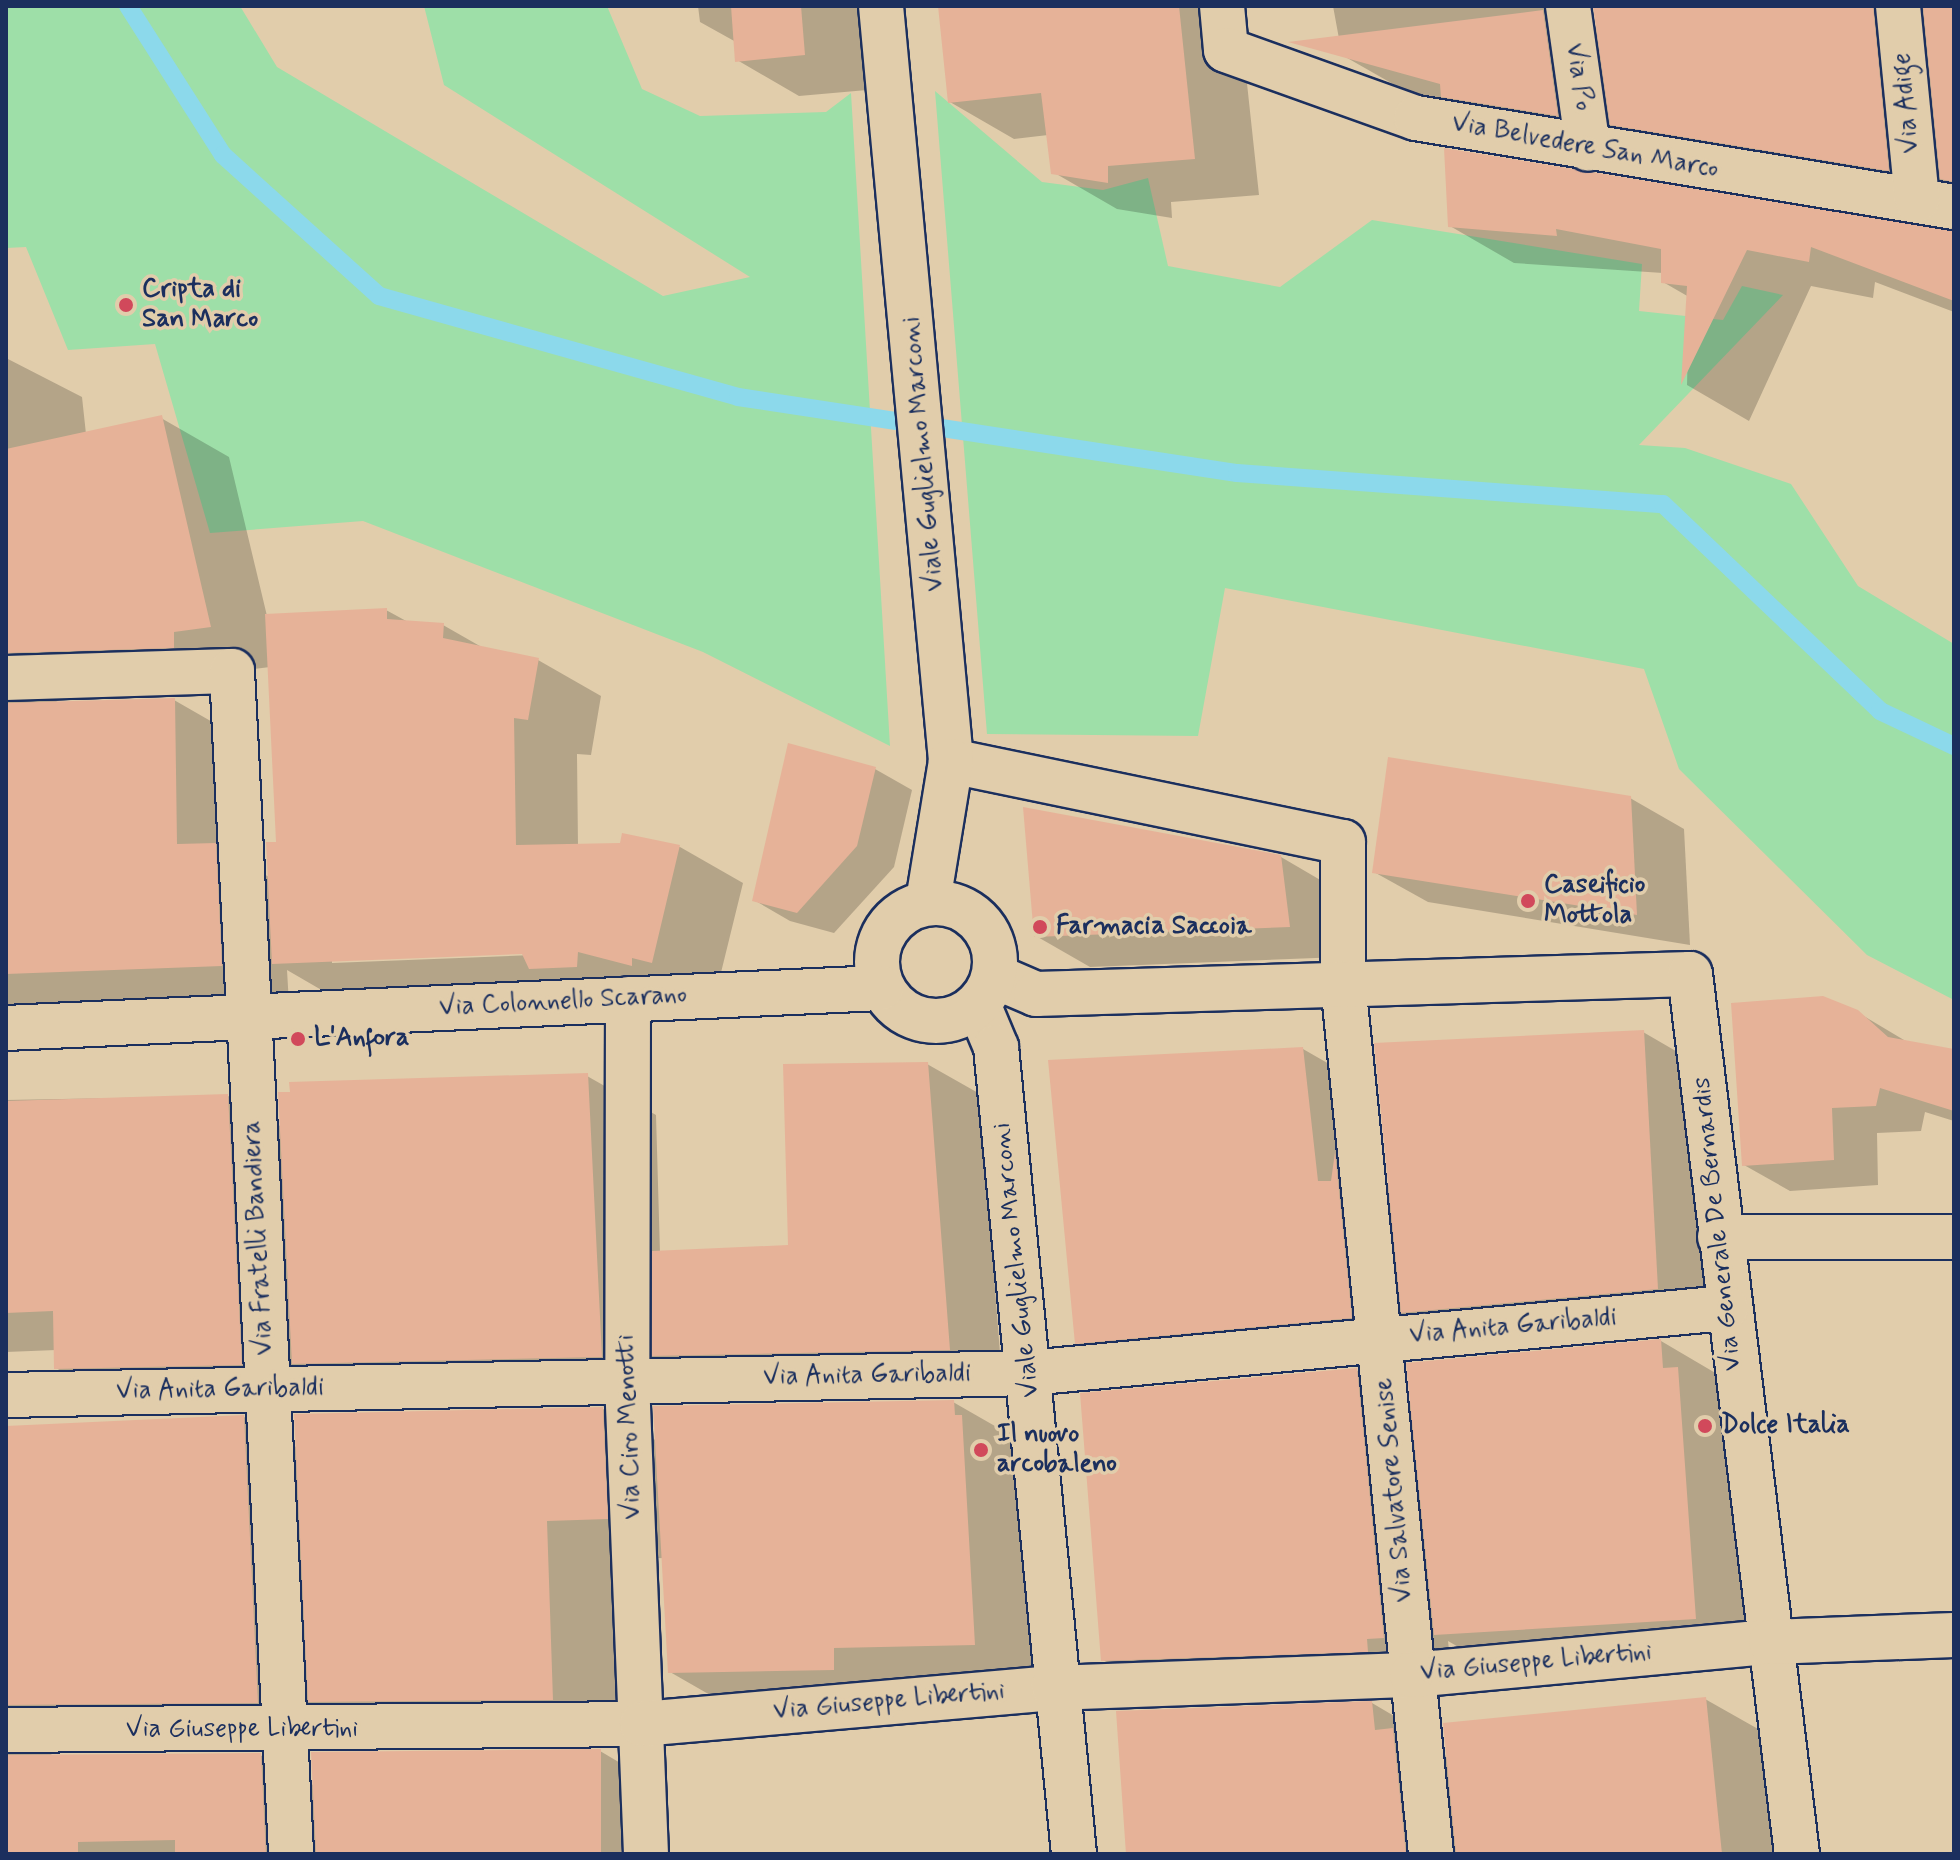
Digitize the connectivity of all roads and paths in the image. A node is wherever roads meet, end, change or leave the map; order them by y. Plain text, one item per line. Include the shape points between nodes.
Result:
1 (881, 6) edge
2 (1222, 6) edge
3 (1568, 6) edge
4 (1898, 6) edge
5 (1588, 149) junction
6 (1935, 204) edge
7 (6, 678) edge
8 (951, 761) junction
9 (928, 901) junction
10 (1343, 983) junction
11 (881, 988) junction
12 (986, 990) junction
13 (628, 999) junction
14 (248, 1016) junction
15 (6, 1028) edge
16 (1720, 1237) junction
17 (1954, 1237) edge
18 (1726, 1308) junction
19 (1381, 1339) junction
20 (1028, 1373) junction
21 (627, 1381) junction
22 (266, 1388) junction
23 (6, 1395) edge
24 (1954, 1635) edge
25 (1771, 1642) junction
26 (1412, 1675) junction
27 (1054, 1688) junction
28 (642, 1724) junction
29 (6, 1730) edge
30 (284, 1731) junction
31 (291, 1854) edge
32 (646, 1854) edge
33 (1074, 1854) edge
34 (1431, 1854) edge
35 (1797, 1854) edge

1 - 8 street, Viale Guglielmo Marconi
2 - 5 street, Via Belvedere San Marco via 1226,50 1416,118
3 - 5 street, Via Po
4 - 6 street, Via Adige
5 - 6 street, Via Belvedere San Marco
7 - 14 street, Via Fratelli Bandiera via 232,671
8 - 9 street, Viale Guglielmo Marconi
8 - 10 street, Via Salvatore Senise via 1343,842
9 - 11 street via 894,916 876,950
9 - 12 street, Viale Guglielmo Marconi via 965,909 991,937
10 - 12 street via 1036,994
10 - 16 street, Via Generale De Bernardis via 1690,974
10 - 19 street, Via Salvatore Senise
11 - 12 street via 907,1016 945,1021
11 - 13 street, Via Colonnello Scarano
12 - 20 street, Viale Guglielmo Marconi
13 - 14 street, Via Colonnello Scarano
13 - 21 street, Via Ciro Menotti
14 - 15 street, Via Colonnello Scarano
14 - 22 street, Via Fratelli Bandiera
16 - 17 street
16 - 18 street, Via Generale De Bernardis
18 - 19 street, Via Anita Garibaldi
18 - 25 street, Via Generale De Bernardis
19 - 20 street, Via Anita Garibaldi
19 - 26 street, Via Salvatore Senise
20 - 21 street, Via Anita Garibaldi
20 - 27 street, Viale Guglielmo Marconi
21 - 22 street, Via Anita Garibaldi
21 - 28 street, Via Ciro Menotti
22 - 23 street, Via Anita Garibaldi
22 - 30 street, Via Fratelli Bandiera
24 - 25 street, Via Giuseppe Libertini
25 - 26 street, Via Giuseppe Libertini
25 - 35 street, Via Generale De Bernardis
26 - 27 street, Via Giuseppe Libertini
26 - 34 street, Via Salvatore Senise
27 - 28 street, Via Giuseppe Libertini
27 - 33 street, Viale Guglielmo Marconi
28 - 30 street, Via Giuseppe Libertini
28 - 32 street, Via Ciro Menotti
29 - 30 street, Via Giuseppe Libertini
30 - 31 street, Via Fratelli Bandiera

